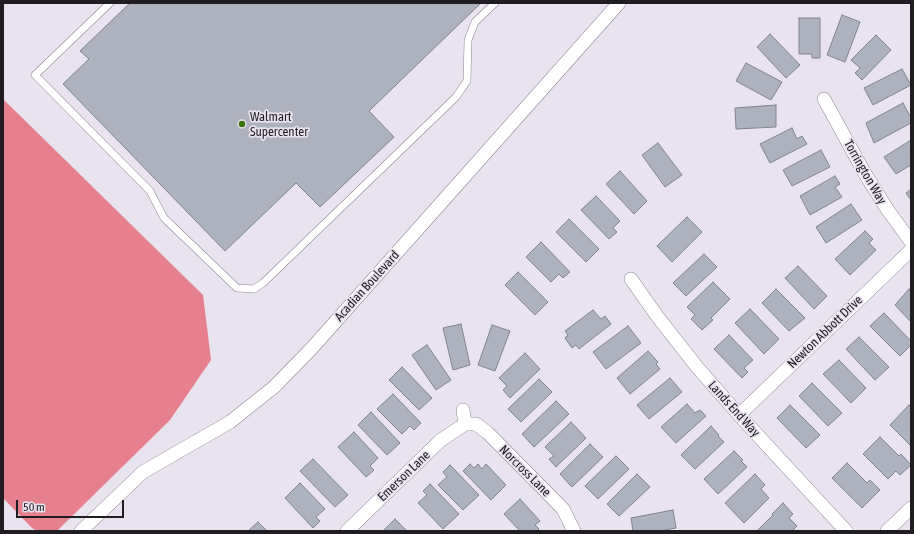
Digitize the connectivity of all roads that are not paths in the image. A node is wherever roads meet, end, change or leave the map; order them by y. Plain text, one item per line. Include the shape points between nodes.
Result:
1 (110, 3) edge
2 (495, 3) edge
3 (618, 3) edge
4 (824, 99) dead end
5 (911, 242) edge
6 (911, 250) edge
7 (631, 279) dead end
8 (463, 410) dead end
9 (739, 415) junction
10 (465, 424) junction
11 (911, 508) edge
12 (81, 531) edge
13 (347, 531) edge
14 (574, 531) edge
15 (846, 531) edge
16 (887, 531) edge

1 - 2 lane via 35,75 150,191 164,218 237,288 254,289 456,97 467,80 468,40 475,22
3 - 12 street, Acadian Boulevard via 312,348 274,387 230,422 143,472
4 - 5 street, Torrington Way via 864,172
6 - 9 street, Newton Abbott Drive
7 - 9 street, Lands End Way via 656,316
8 - 10 street
9 - 15 street, Lands End Way
10 - 13 street, Emerson Lane via 442,440
10 - 14 street, Norcross Lane via 476,424 488,434 563,509
11 - 16 street

